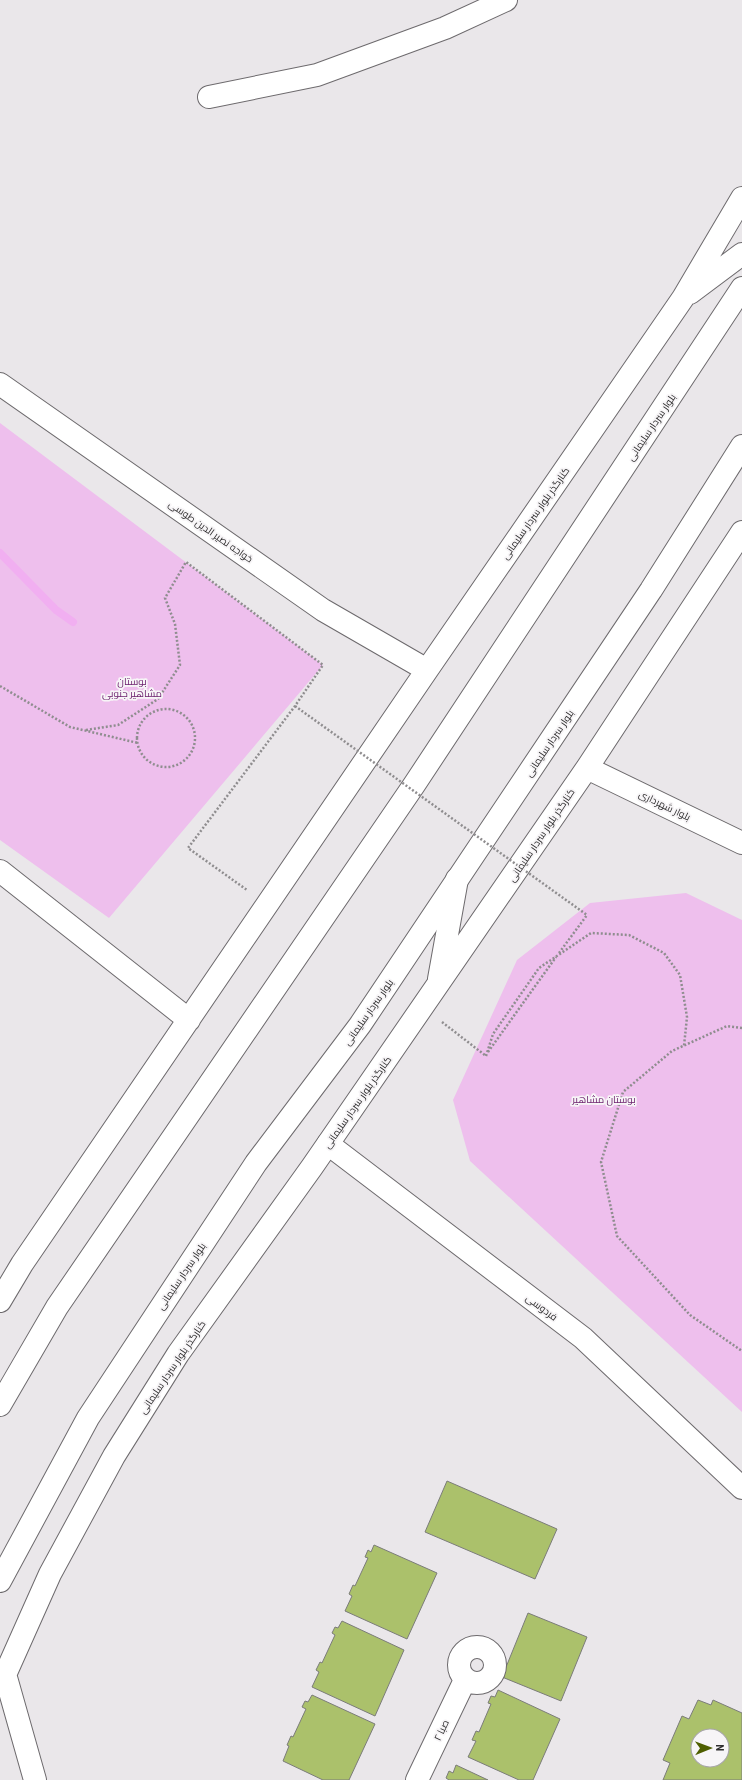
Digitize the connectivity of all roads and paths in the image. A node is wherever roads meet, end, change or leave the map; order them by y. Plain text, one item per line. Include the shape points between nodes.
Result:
1 (506, 0) edge
2 (209, 97) dead end
3 (742, 198) edge
4 (742, 254) edge
5 (742, 288) edge
6 (683, 298) junction
7 (0, 384) edge
8 (742, 446) edge
9 (742, 532) edge
10 (427, 670) junction
11 (0, 686) edge
12 (295, 706) junction
13 (86, 730) junction
14 (138, 743) junction
15 (587, 768) junction
16 (742, 843) edge
17 (0, 871) edge
18 (457, 879) junction
19 (267, 905) junction
20 (558, 955) junction
21 (438, 986) junction
22 (424, 1007) junction
23 (189, 1020) junction
24 (742, 1028) edge
25 (684, 1046) junction
26 (486, 1056) junction
27 (328, 1144) junction
28 (0, 1302) edge
29 (742, 1351) edge
30 (0, 1405) edge
31 (742, 1488) edge
32 (0, 1581) edge
33 (3, 1680) edge
34 (465, 1680) dead end
35 (35, 1780) edge
36 (417, 1780) edge

1 - 2 street via 445,28 317,75
3 - 6 street, کنارگذر بلوار سردار سلیمانی
4 - 6 street
5 - 30 street, بلوار سردار سلیمانی via 414,785 57,1307
6 - 10 street, کنارگذر بلوار سردار سلیمانی
7 - 10 street, خواجه نصیر الدین طوسی via 323,610
8 - 18 street, بلوار سردار سلیمانی via 651,590
9 - 15 street, کنارگذر بلوار سردار سلیمانی
10 - 19 street, کنارگذر بلوار سردار سلیمانی
11 - 13 path via 70,727
12 - 13 path via 324,665 186,562 165,598 175,624 180,665 158,699 118,725
12 - 19 path via 188,848
12 - 20 path, bridge via 587,915
13 - 14 path
14 - 14 path via 138,733 149,715 169,709 180,712 189,720 196,741 193,752 186,760 175,767 162,768 142,755
15 - 16 street, بلوار شهرداری
15 - 21 street, کنارگذر بلوار سردار سلیمانی
17 - 23 street
18 - 21 street
18 - 32 street, بلوار سردار سلیمانی via 360,1025 256,1163 88,1418
19 - 23 street, کنارگذر بلوار سردار سلیمانی
20 - 25 path via 591,933 629,935 664,953 680,975 687,1017
20 - 26 path
20 - 26 path via 540,968 493,1034
21 - 22 street, کنارگذر بلوار سردار سلیمانی
22 - 26 path
22 - 27 street, کنارگذر بلوار سردار سلیمانی
23 - 28 street, کنارگذر بلوار سردار سلیمانی via 22,1264
24 - 25 path via 727,1026
25 - 29 path via 672,1051 623,1092 600,1162 618,1236 690,1315
27 - 31 street, فردوسی via 583,1338
27 - 33 street, کنارگذر بلوار سردار سلیمانی via 178,1354 114,1456 50,1574
33 - 35 street
34 - 36 street, صبا ۲

